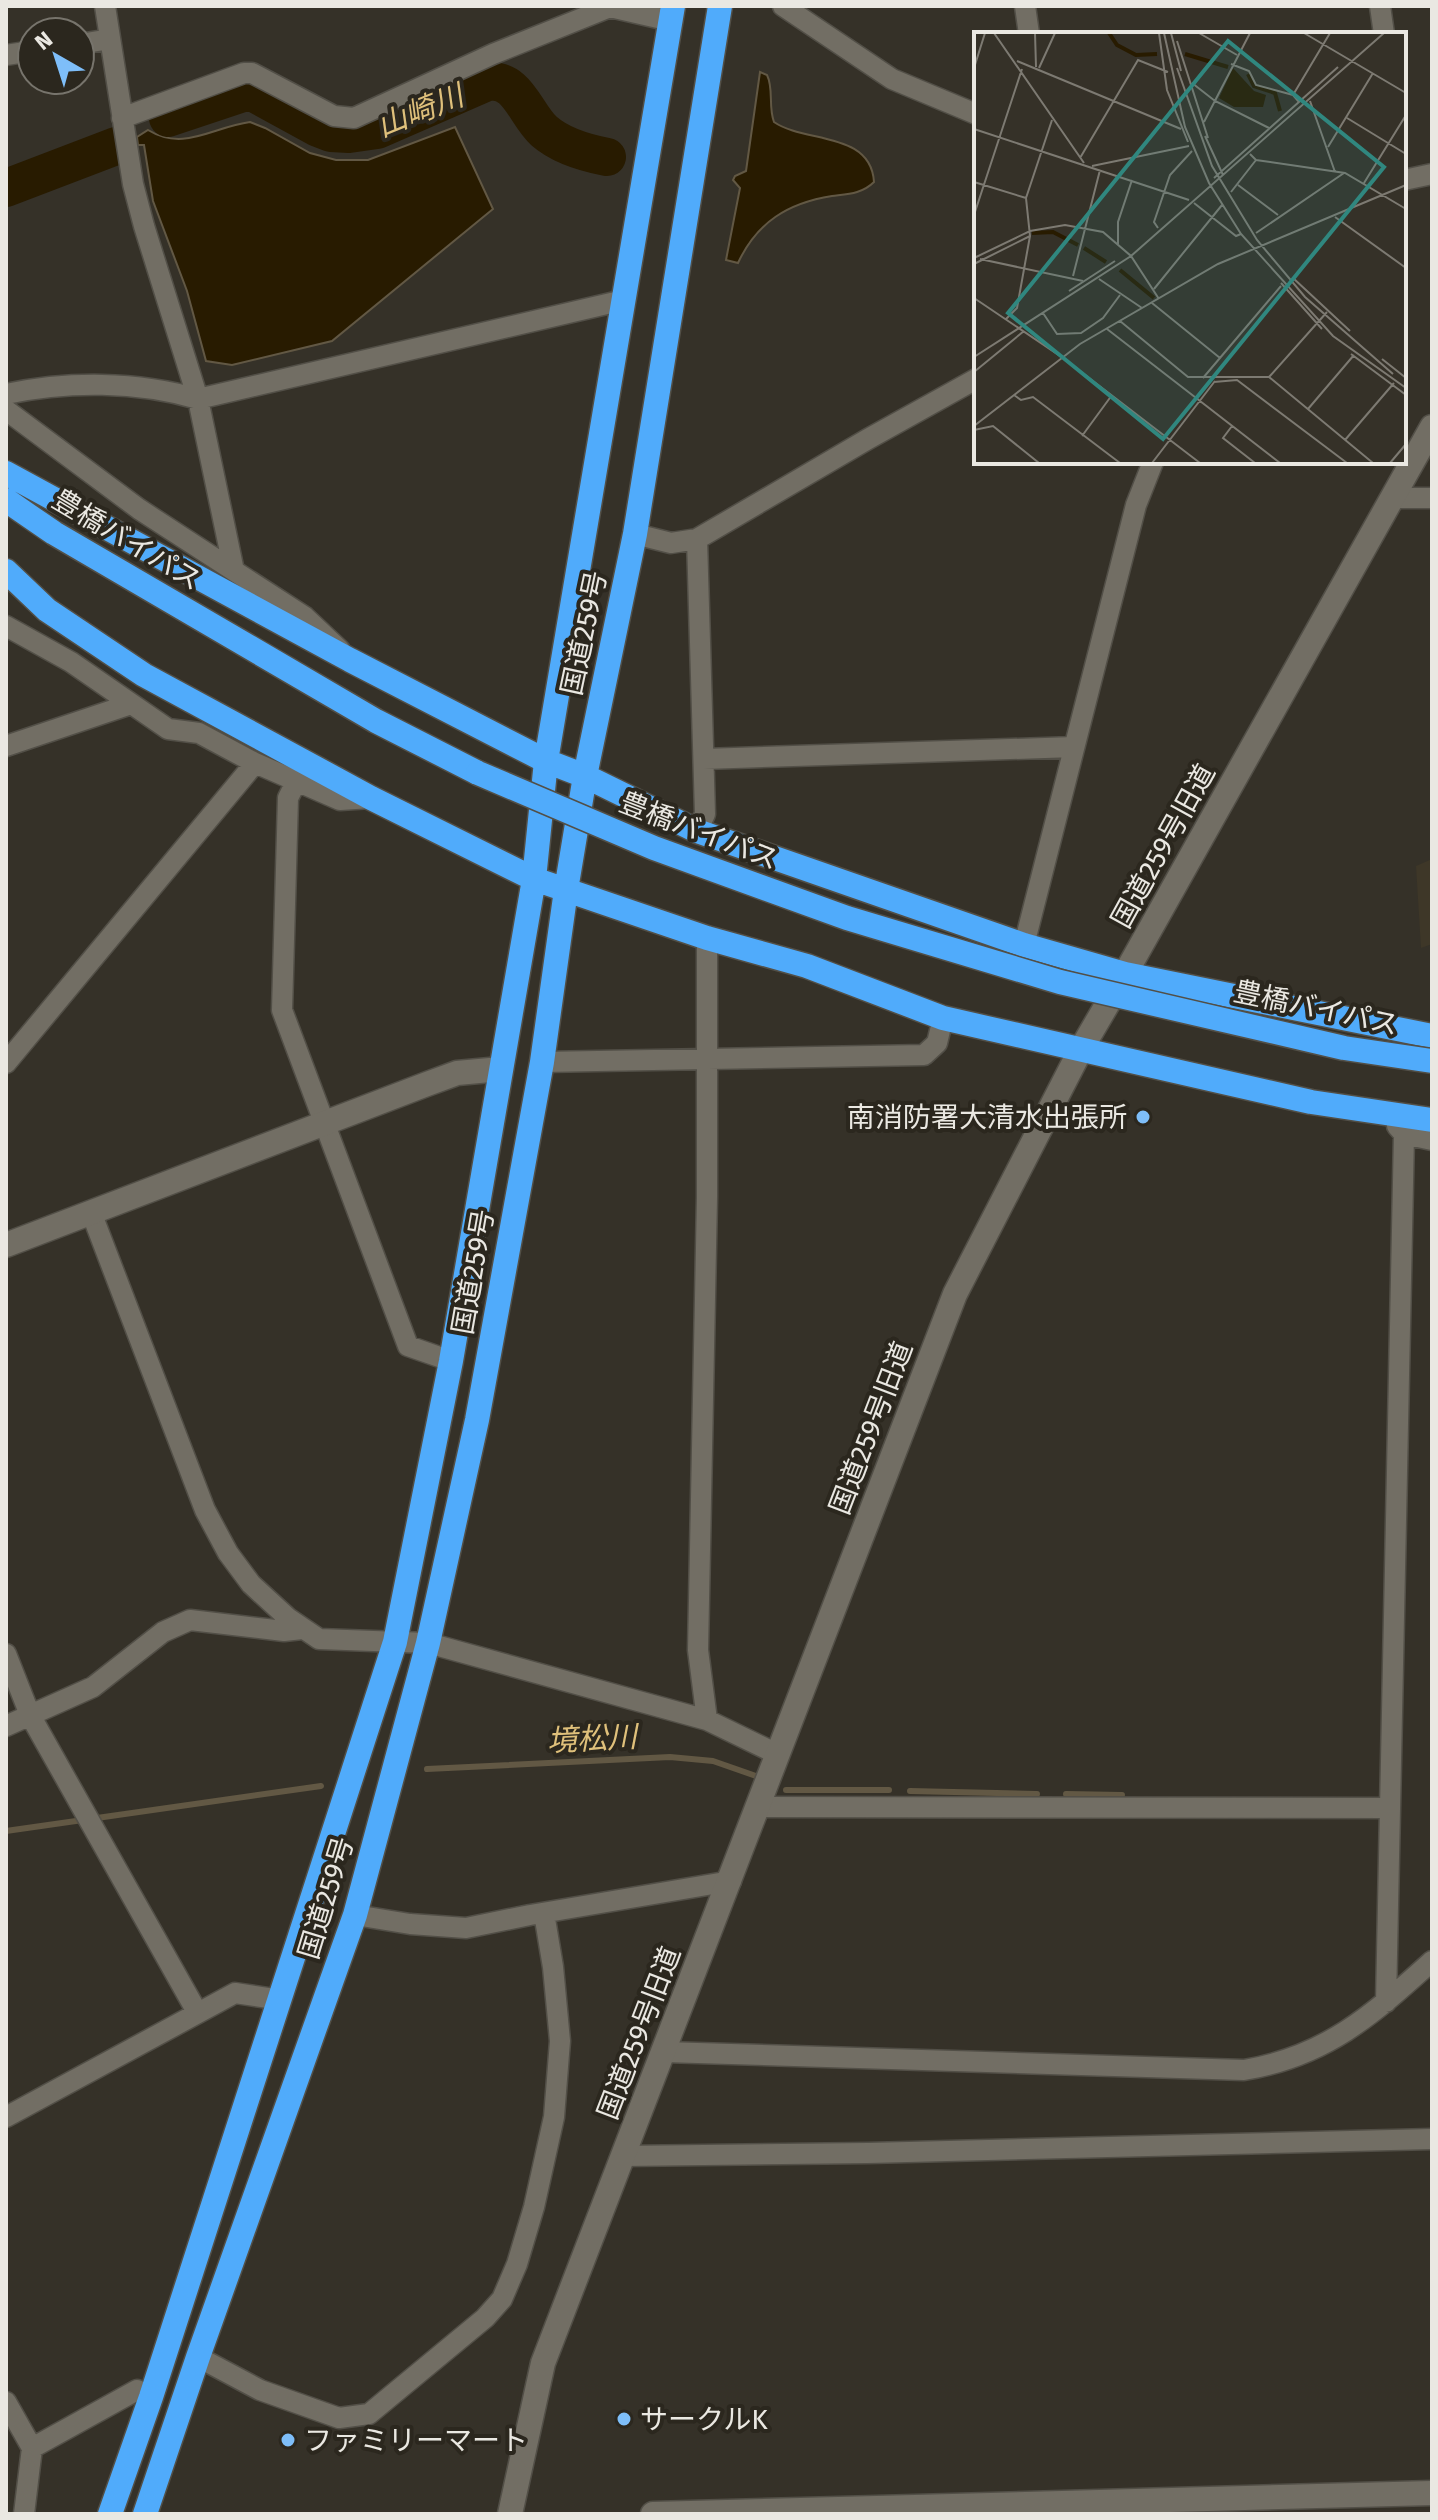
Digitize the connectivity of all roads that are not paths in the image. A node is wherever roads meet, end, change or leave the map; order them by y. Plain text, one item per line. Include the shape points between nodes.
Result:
1 (105, 6) edge
2 (720, 6) edge
3 (783, 6) edge
4 (1025, 6) edge
5 (1380, 6) edge
6 (610, 7) edge
7 (672, 14) edge
8 (1029, 32) edge
9 (1384, 32) edge
10 (110, 39) junction
11 (96, 41) edge
12 (974, 113) edge
13 (122, 118) junction
14 (1432, 174) edge
15 (1406, 180) edge
16 (624, 300) junction
17 (974, 380) edge
18 (6, 394) edge
19 (198, 399) junction
20 (6, 410) edge
21 (1432, 427) edge
22 (1152, 464) edge
23 (6, 473) edge
24 (1393, 498) junction
25 (1432, 498) edge
26 (6, 500) edge
27 (635, 534) junction
28 (697, 539) junction
29 (6, 571) edge
30 (234, 571) junction
31 (6, 626) edge
32 (350, 660) junction
33 (131, 704) junction
34 (6, 746) edge
35 (1074, 747) junction
36 (704, 759) junction
37 (546, 761) junction
38 (255, 763) junction
39 (585, 776) junction
40 (296, 782) junction
41 (371, 798) junction
42 (697, 831) junction
43 (534, 879) junction
44 (566, 890) junction
45 (707, 938) junction
46 (1024, 945) junction
47 (1125, 974) junction
48 (943, 1018) junction
49 (1425, 1034) edge
50 (1080, 1051) junction
51 (708, 1057) junction
52 (1432, 1061) edge
53 (542, 1062) junction
54 (6, 1063) edge
55 (501, 1069) junction
56 (1386, 1114) junction
57 (1432, 1120) edge
58 (325, 1123) junction
59 (1404, 1134) junction
60 (1432, 1140) edge
61 (91, 1212) junction
62 (6, 1245) edge
63 (451, 1361) junction
64 (302, 1629) junction
65 (395, 1642) junction
66 (428, 1643) junction
67 (6, 1654) edge
68 (30, 1715) junction
69 (707, 1720) junction
70 (6, 1726) edge
71 (777, 1754) junction
72 (757, 1807) junction
73 (1390, 1808) junction
74 (731, 1881) junction
75 (544, 1913) junction
76 (355, 1915) junction
77 (1432, 1961) edge
78 (281, 2000) junction
79 (1386, 2002) junction
80 (197, 2012) junction
81 (664, 2052) junction
82 (6, 2117) edge
83 (1432, 2139) edge
84 (623, 2156) junction
85 (198, 2357) junction
86 (151, 2397) junction
87 (6, 2402) edge
88 (32, 2448) junction
89 (1432, 2493) edge
90 (955, 2509) edge
91 (24, 2514) edge
92 (110, 2514) edge
93 (145, 2514) edge
94 (510, 2514) edge
95 (653, 2514) edge

1 - 10 street
2 - 27 highway, 国道259号
3 - 12 street via 892,79
4 - 8 street
5 - 9 street
6 - 7 street
6 - 13 street via 354,118 334,116 252,73
7 - 16 highway, 国道259号
10 - 11 street
10 - 13 street
13 - 19 street via 144,226
14 - 15 street
16 - 19 street
16 - 37 highway, 国道259号
17 - 28 street
18 - 19 street via 44,386 126,386
19 - 30 street
20 - 30 street via 139,509
21 - 24 street, 国道259号旧道
22 - 35 street via 1136,505
23 - 32 highway
24 - 25 street
24 - 47 street, 国道259号旧道
26 - 52 highway, 豊橋バイパス, bridge via 376,721 478,773 654,848 862,923 1060,982 1344,1048
27 - 28 street via 671,543
27 - 39 highway, 国道259号
28 - 36 street
29 - 41 highway via 47,610 144,675
30 - 32 street via 305,617
31 - 33 street
32 - 37 highway
33 - 34 street
33 - 38 street via 168,729 199,733
35 - 36 street
35 - 46 street
36 - 42 street via 705,814
37 - 39 highway
37 - 43 highway, 国道259号
38 - 40 street
38 - 54 street
39 - 42 highway
39 - 44 highway, 国道259号
40 - 41 street via 340,800
40 - 58 street via 288,798 282,1010
41 - 43 highway
42 - 46 highway
43 - 44 highway
43 - 55 highway, 国道259号
44 - 45 highway
44 - 53 highway, 国道259号
45 - 48 highway via 807,966
45 - 51 street
46 - 47 highway
47 - 49 highway
47 - 50 street, 国道259号旧道
48 - 50 highway
48 - 51 street via 937,1043 924,1055
50 - 56 highway
50 - 71 street, 国道259号旧道 via 955,1294
51 - 53 street
51 - 69 street via 698,1650
53 - 66 highway, 国道259号 via 477,1420
55 - 58 street via 457,1073
55 - 63 highway, 国道259号
56 - 57 highway
56 - 59 street
58 - 61 street
58 - 63 street via 408,1346
59 - 60 street
59 - 73 street
61 - 62 street
61 - 64 street via 205,1510 251,1584
63 - 65 highway, 国道259号
64 - 65 street via 319,1639
64 - 68 street via 190,1620 163,1632 93,1687
65 - 66 street
65 - 78 highway, 国道259号
66 - 69 street
66 - 76 highway, 国道259号
67 - 68 street
68 - 70 street
68 - 80 street
69 - 71 street
71 - 72 street, 国道259号旧道
72 - 73 street
72 - 74 street, 国道259号旧道
73 - 79 street
74 - 75 street
74 - 81 street, 国道259号旧道
75 - 76 street via 466,1928
75 - 85 street via 560,2041 554,2117 534,2207 502,2299 369,2414 339,2418 260,2390
76 - 85 highway, 国道259号
77 - 79 street
78 - 80 street via 235,1993
78 - 86 highway, 国道259号
79 - 81 street via 1319,2049 1244,2070
80 - 82 street
81 - 84 street, 国道259号旧道
83 - 84 street
84 - 94 street, 国道259号旧道 via 543,2363
85 - 93 highway, 国道259号
86 - 88 street via 137,2390
86 - 92 highway, 国道259号
87 - 88 street
88 - 91 street
89 - 90 street
90 - 95 street

